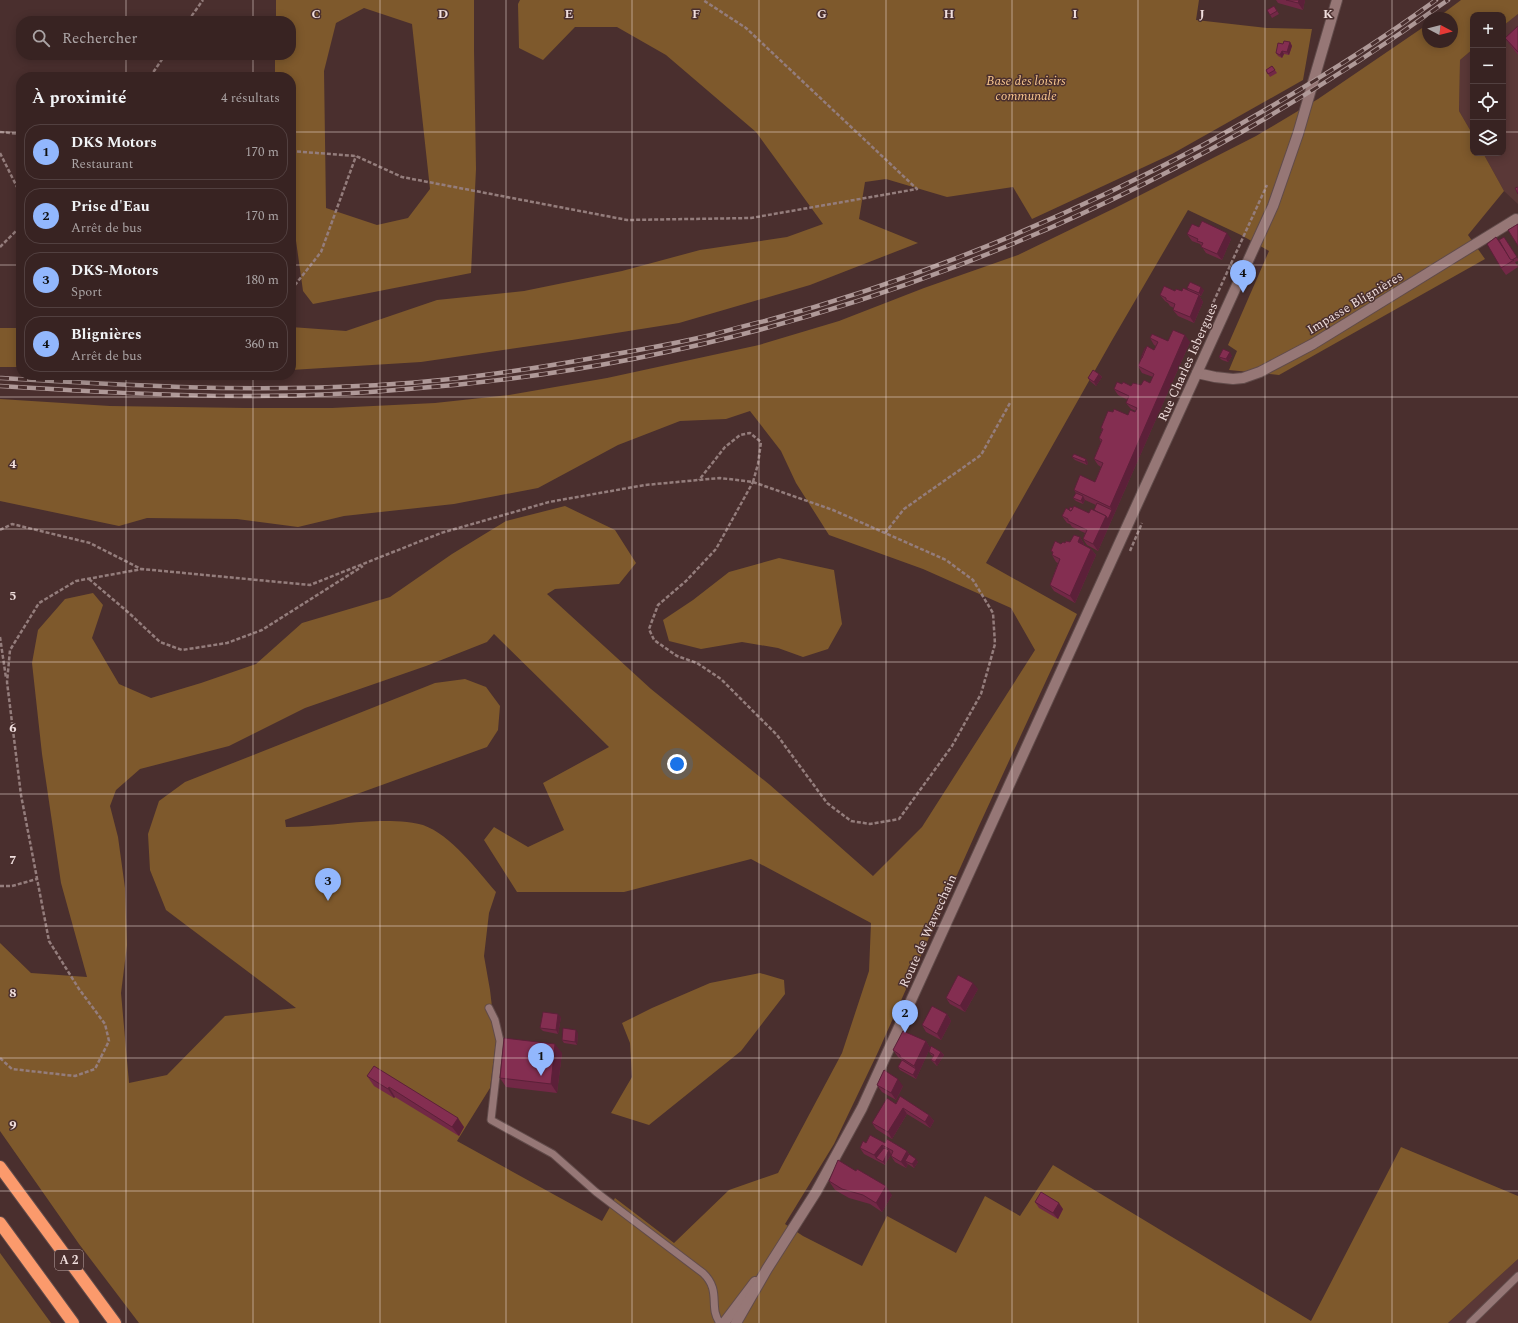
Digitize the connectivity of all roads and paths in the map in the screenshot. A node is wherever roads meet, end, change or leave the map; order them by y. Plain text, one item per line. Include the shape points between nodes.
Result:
1 (203, 0) edge
2 (703, 0) edge
3 (1337, 0) edge
4 (192, 16) edge
5 (162, 60) edge
6 (153, 72) edge
7 (0, 132) edge
8 (16, 134) edge
9 (296, 151) edge
10 (0, 153) edge
11 (356, 156) junction
12 (16, 185) edge
13 (1516, 219) dead end
14 (16, 231) edge
15 (0, 247) edge
16 (296, 283) edge
17 (1197, 373) junction
18 (1010, 403) dead end
19 (699, 480) junction
20 (753, 482) junction
21 (0, 530) edge
22 (885, 533) junction
23 (367, 564) junction
24 (142, 569) junction
25 (88, 579) junction
26 (1086, 616) joint
27 (0, 637) edge
28 (7, 682) junction
29 (37, 879) junction
30 (0, 886) edge
31 (489, 1008) dead end
32 (0, 1058) edge
33 (0, 1167) edge
34 (0, 1223) edge
35 (767, 1269) junction
36 (1518, 1276) edge
37 (73, 1323) edge
38 (115, 1323) edge
39 (720, 1323) edge
40 (724, 1323) edge
41 (736, 1323) edge
42 (1470, 1323) edge

1 - 4 path
2 - 11 path via 746,28 917,189 751,218 627,220 402,177
3 - 17 main road, Rue Charles Isbergues via 1278,193
5 - 6 path
7 - 8 path
9 - 11 path
10 - 12 path
11 - 16 path via 320,252
13 - 17 main road, Impasse Blignières via 1313,344 1260,372 1233,379
14 - 15 path
17 - 26 main road, Rue Charles Isbergues
18 - 22 path via 981,455 904,509
19 - 20 path via 720,478
19 - 20 path via 725,447 740,434 750,433 761,442
19 - 23 path via 645,485 549,502 442,533
20 - 22 path via 833,510
20 - 22 path via 716,549 686,581 658,605 649,629 654,640 677,656 697,663 721,679 777,735 827,803 851,821 870,824 899,819 952,746 981,694 995,644 993,613 973,580 946,560
21 - 24 path via 12,524 90,543
23 - 24 path via 310,586
23 - 25 path via 262,630 227,643 182,650 160,642
24 - 25 path
25 - 28 path via 76,581 39,603 10,650
26 - 35 main road, Route de Wavrechain via 862,1108 816,1192
27 - 28 path
28 - 29 path via 22,795
29 - 30 path via 12,886
29 - 32 path via 49,941 105,1024 109,1041 95,1069 75,1076 12,1069
31 - 39 lane via 500,1040 490,1120 553,1154 596,1192 703,1273 712,1284 716,1315
33 - 38 highway, A 2
34 - 37 highway, A 2
35 - 40 main road, Route de Wavrechain
35 - 41 main road, Route de Wavrechain
36 - 42 lane

